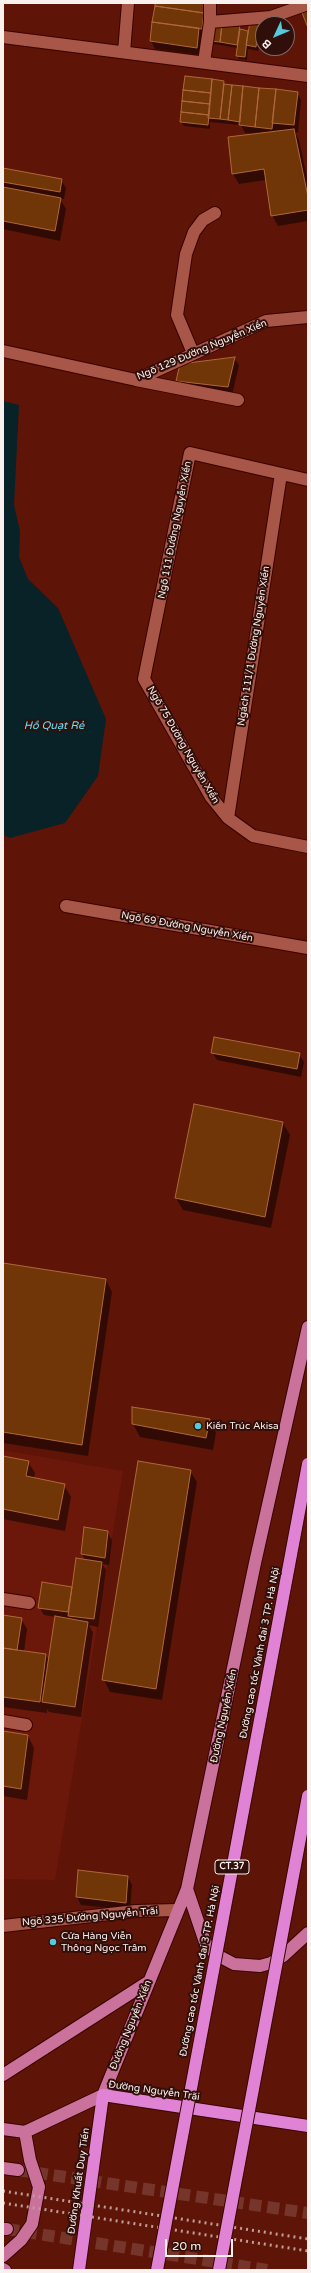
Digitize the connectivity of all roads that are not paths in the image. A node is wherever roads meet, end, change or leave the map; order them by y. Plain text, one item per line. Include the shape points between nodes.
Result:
1 (128, 3) edge
2 (210, 3) edge
3 (308, 4) edge
4 (210, 22) junction
5 (3, 38) edge
6 (124, 52) junction
7 (204, 62) junction
8 (308, 76) edge
9 (215, 213) dead end
10 (308, 318) edge
11 (3, 352) edge
12 (193, 353) junction
13 (136, 380) junction
14 (238, 400) dead end
15 (281, 474) junction
16 (308, 480) edge
17 (144, 679) joint
18 (228, 818) junction
19 (308, 847) edge
20 (66, 906) dead end
21 (308, 948) edge
22 (308, 1326) edge
23 (308, 1464) edge
24 (3, 1599) edge
25 (29, 1603) dead end
26 (3, 1721) edge
27 (26, 1724) dead end
28 (308, 1796) edge
29 (187, 1889) junction
30 (177, 1910) junction
31 (3, 1926) edge
32 (308, 1933) edge
33 (148, 1982) junction
34 (3, 2075) edge
35 (103, 2095) junction
36 (308, 2126) edge
37 (3, 2129) edge
38 (25, 2132) junction
39 (3, 2168) edge
40 (18, 2170) tunnel mouth
41 (3, 2256) edge
42 (79, 2270) edge
43 (157, 2270) edge
44 (219, 2270) edge

1 - 6 lane
2 - 4 lane
3 - 4 lane via 271,16
4 - 7 lane
5 - 6 lane
6 - 7 lane
7 - 8 lane
9 - 12 lane via 198,226 186,254 177,316
10 - 12 lane, Ngõ 129 Đường Nguyễn Xiển via 266,321
11 - 13 lane, Ngõ 129 Đường Nguyễn Xiển
12 - 13 lane, Ngõ 129 Đường Nguyễn Xiển
13 - 14 lane
15 - 16 lane, Ngõ 111 Đường Nguyễn Xiển
15 - 17 lane, Ngõ 111 Đường Nguyễn Xiển via 190,453
15 - 18 lane, Ngách 111/1 Đường Nguyễn Xiển
17 - 18 lane, Ngõ 75 Đường Nguyễn Xiển via 211,797
18 - 19 lane, Ngõ 75 Đường Nguyễn Xiển via 253,836
20 - 21 lane, Ngõ 69 Đường Nguyễn Xiển
22 - 29 main road, Đường Nguyễn Xiển via 255,1563
23 - 43 highway, Đường cao tốc Vành đai 3 TP. Hà Nội / CT.37, bridge
24 - 25 lane
26 - 27 lane
28 - 44 highway, bridge
29 - 30 main road, Đường Nguyễn Xiển
29 - 32 main road via 205,1942 215,1954 234,1964 266,1965 283,1956
30 - 31 lane, Ngõ 335 Đường Nguyễn Trãi via 136,1911
30 - 33 main road, Đường Nguyễn Xiển
33 - 34 main road
33 - 35 main road, Đường Nguyễn Xiển
35 - 36 highway, Đường Nguyễn Trãi
35 - 38 main road, Đường Nguyễn Trãi
35 - 42 highway, Đường Khuất Duy Tiến
37 - 38 main road
38 - 41 main road via 30,2160 39,2187 32,2224 21,2240
39 - 40 main road

